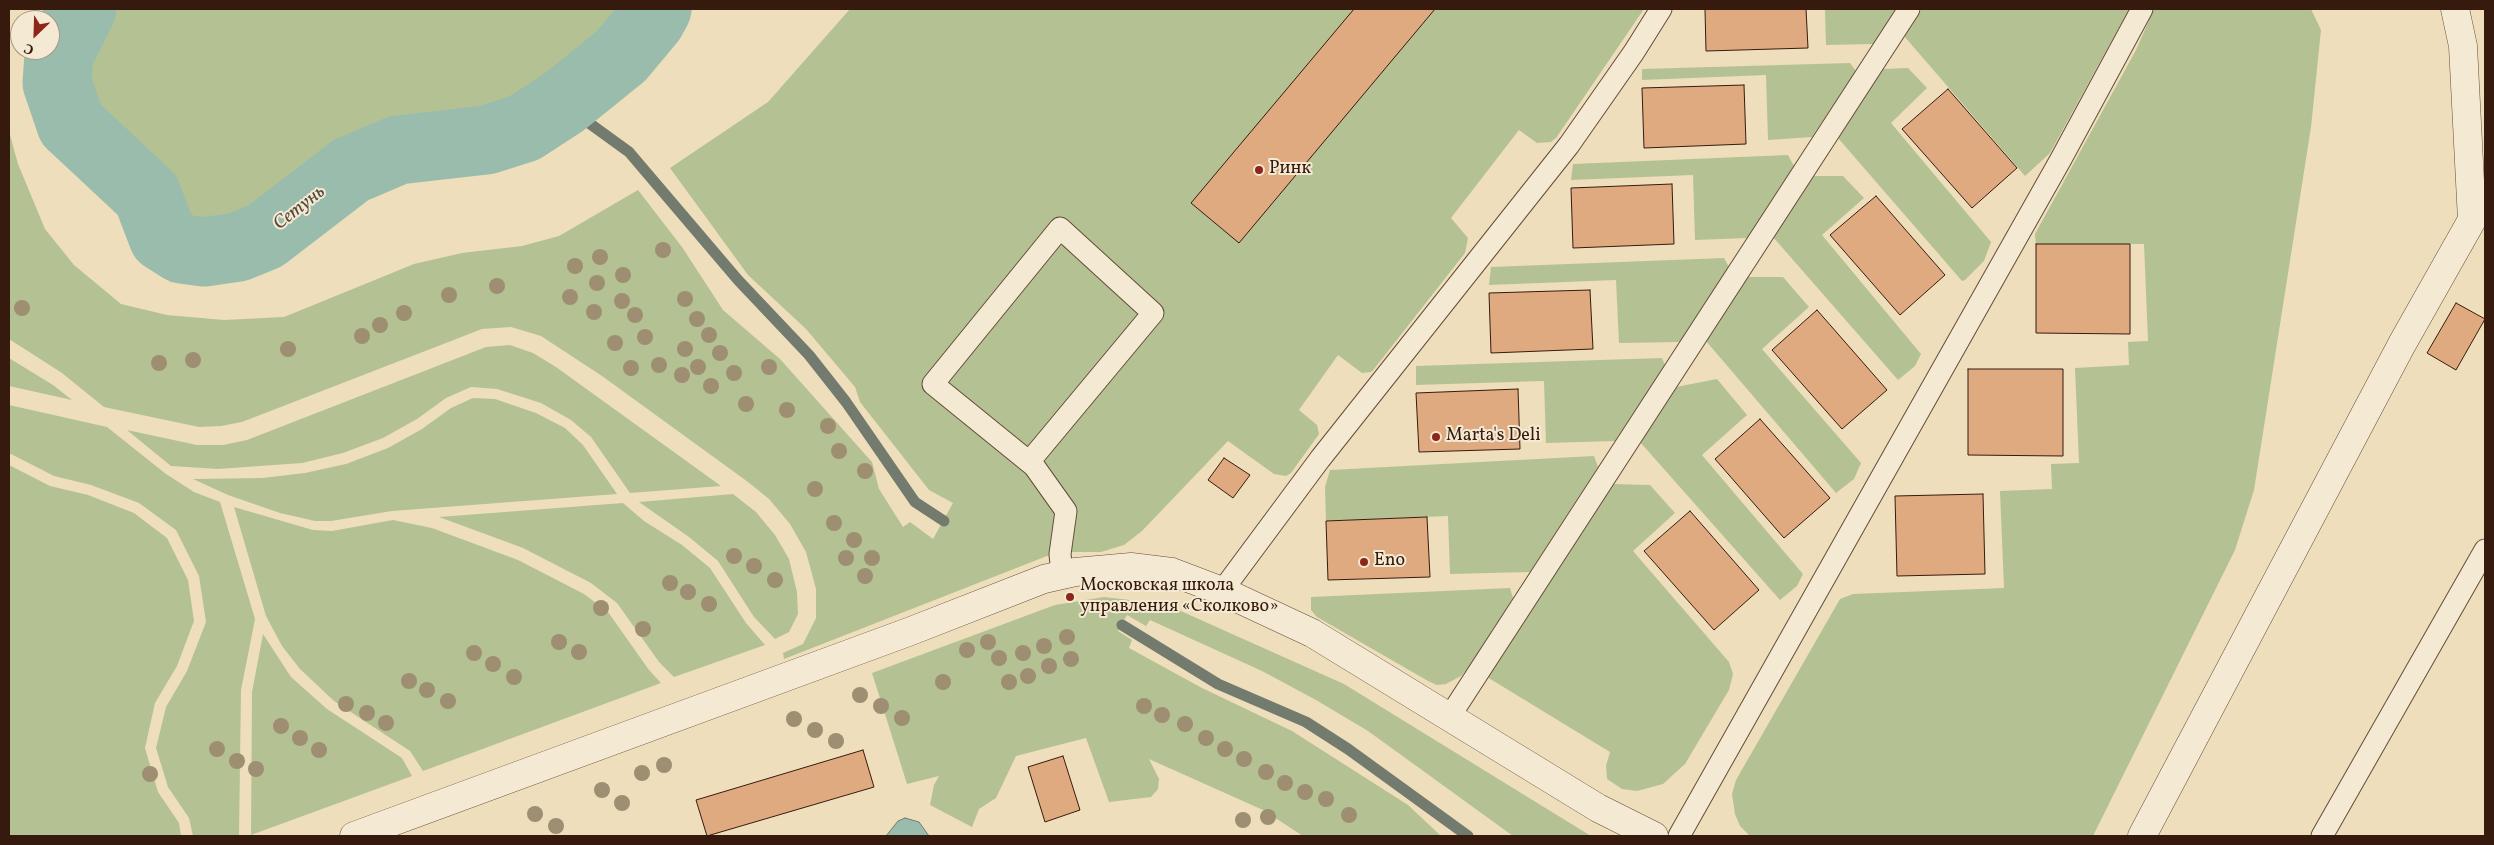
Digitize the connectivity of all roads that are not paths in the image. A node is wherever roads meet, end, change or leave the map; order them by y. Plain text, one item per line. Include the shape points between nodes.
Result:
1 (1661, 9) edge
2 (1909, 9) edge
3 (2142, 9) edge
4 (2456, 9) edge
5 (2479, 212) edge
6 (1029, 462) junction
7 (2485, 550) edge
8 (1062, 574) junction
9 (1222, 591) junction
10 (1450, 716) junction
11 (354, 836) edge
12 (1654, 836) edge
13 (1679, 836) edge
14 (2142, 836) edge
15 (2322, 836) edge

1 - 9 lane via 1569,145 1326,451
2 - 10 lane
3 - 13 lane via 2056,168
4 - 5 street via 2463,46
5 - 14 street via 2402,344
6 - 6 lane via 1153,314 1060,228 933,384
6 - 8 lane via 1066,511 1060,554
7 - 15 lane
8 - 9 street via 1131,567 1172,572
8 - 11 street
9 - 10 street via 1312,633
10 - 12 street via 1598,808

